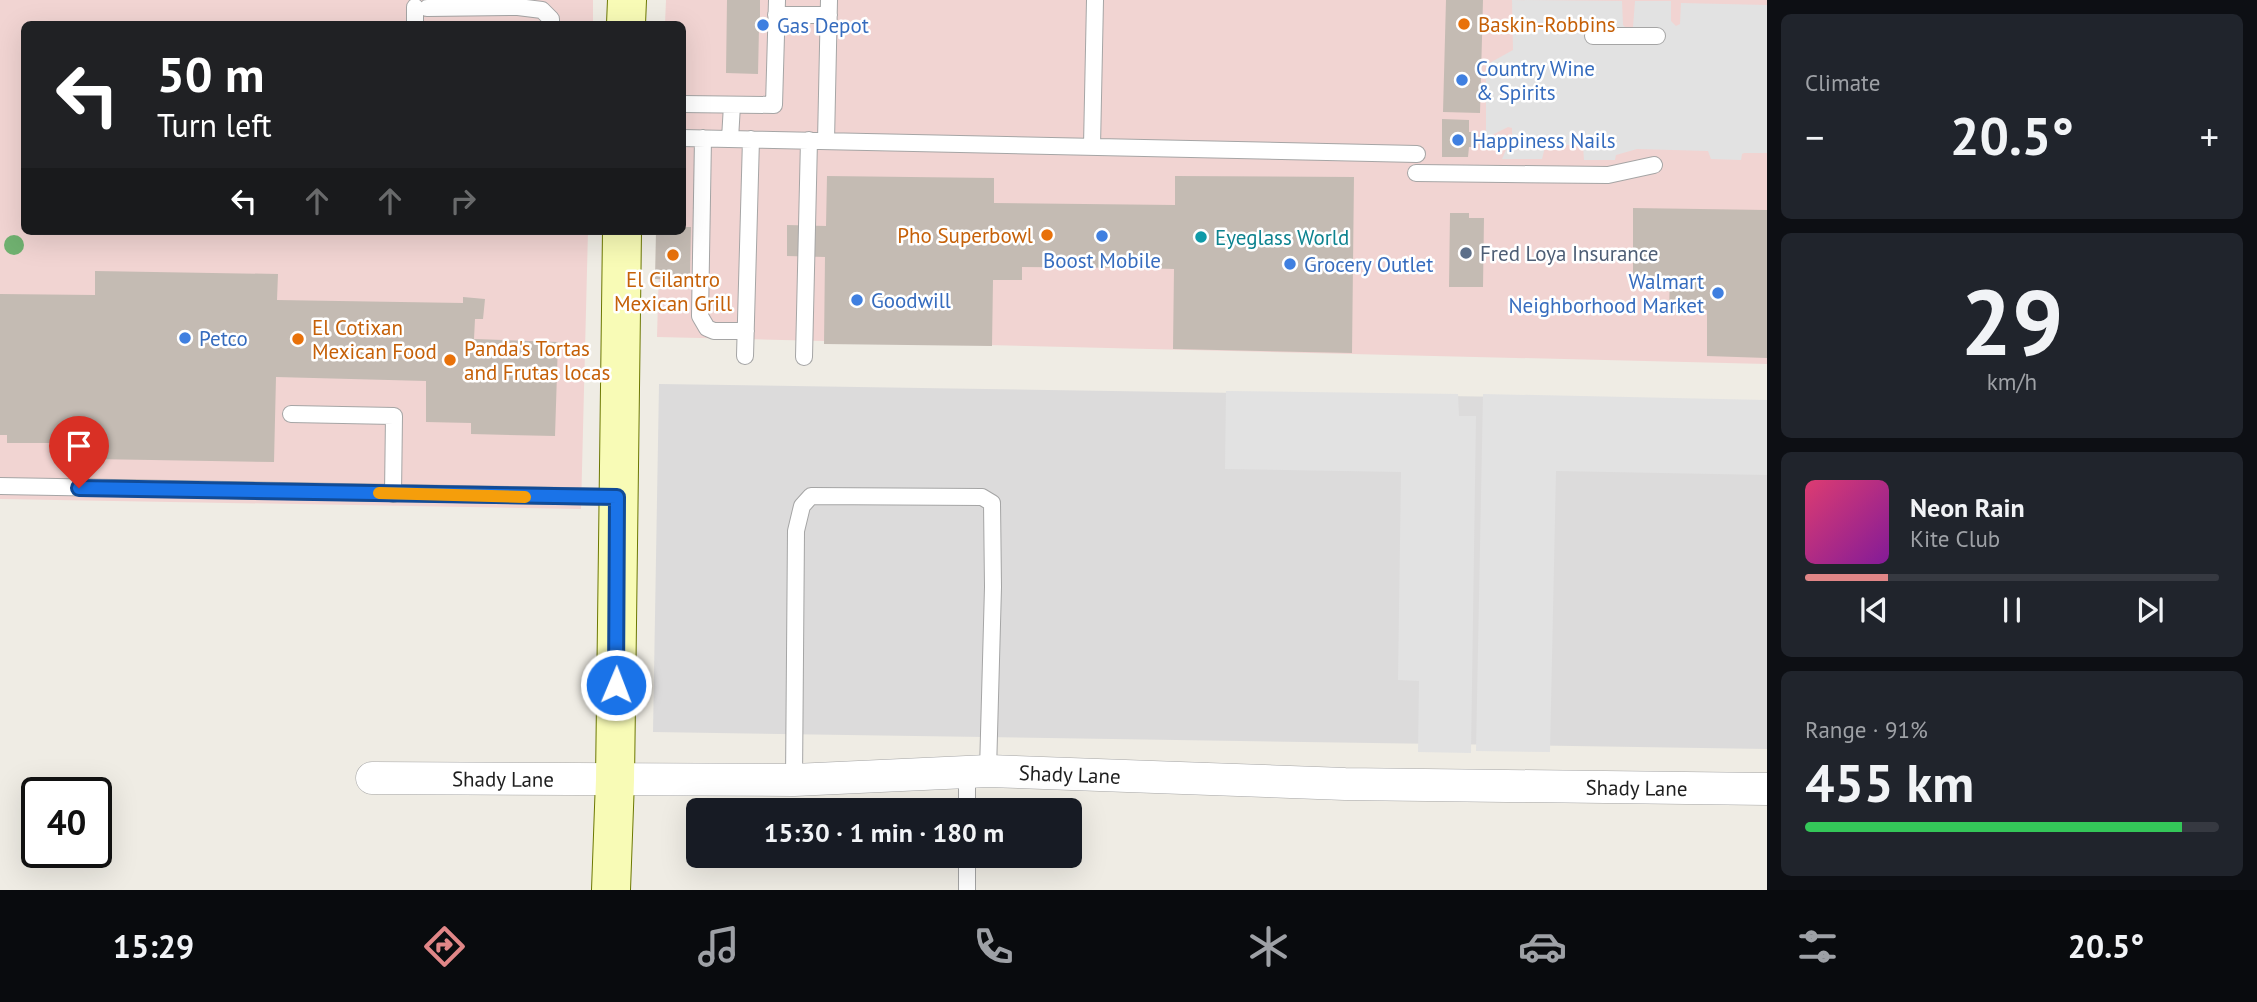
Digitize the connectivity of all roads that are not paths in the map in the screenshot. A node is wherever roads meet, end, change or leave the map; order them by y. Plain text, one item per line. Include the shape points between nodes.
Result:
1 (627, 0) edge
2 (1095, 0) edge
3 (776, 8) edge
4 (829, 8) edge
5 (416, 21) edge
6 (551, 21) edge
7 (626, 21) edge
8 (1593, 36) dead end
9 (1657, 36) dead end
10 (686, 103) edge
11 (732, 104) junction
12 (686, 138) edge
13 (703, 138) junction
14 (730, 139) junction
15 (751, 139) junction
16 (817, 140) junction
17 (1092, 146) junction
18 (1416, 153) dead end
19 (1654, 164) dead end
20 (1416, 173) dead end
21 (622, 235) edge
22 (746, 331) junction
23 (745, 356) dead end
24 (804, 357) dead end
25 (290, 414) dead end
26 (0, 486) edge
27 (393, 494) junction
28 (617, 497) junction
29 (978, 771) junction
30 (372, 778) dead end
31 (615, 780) junction
32 (794, 780) junction
33 (1767, 789) edge
34 (970, 798) edge
35 (967, 868) edge
36 (611, 890) edge
37 (967, 890) edge

1 - 7 street
2 - 17 lane
3 - 4 lane
3 - 11 lane via 774,105
4 - 16 lane
5 - 6 lane via 421,8 518,7 542,10
8 - 9 lane
10 - 11 lane
11 - 14 lane
12 - 13 lane
13 - 14 lane
13 - 22 lane via 700,316 714,331
14 - 15 lane
15 - 16 lane
15 - 22 lane
16 - 17 lane
16 - 24 lane
17 - 18 lane
19 - 20 lane via 1608,176
21 - 28 street
22 - 23 lane
25 - 27 lane via 394,416
26 - 27 lane
27 - 28 lane
28 - 31 street
29 - 32 street, Shady Lane
29 - 32 lane via 993,587 992,503 982,497 811,496 802,506 796,531
29 - 33 street, Shady Lane via 1345,784
29 - 34 lane
30 - 31 street, Shady Lane
31 - 32 street, Shady Lane
31 - 36 street
35 - 37 lane

